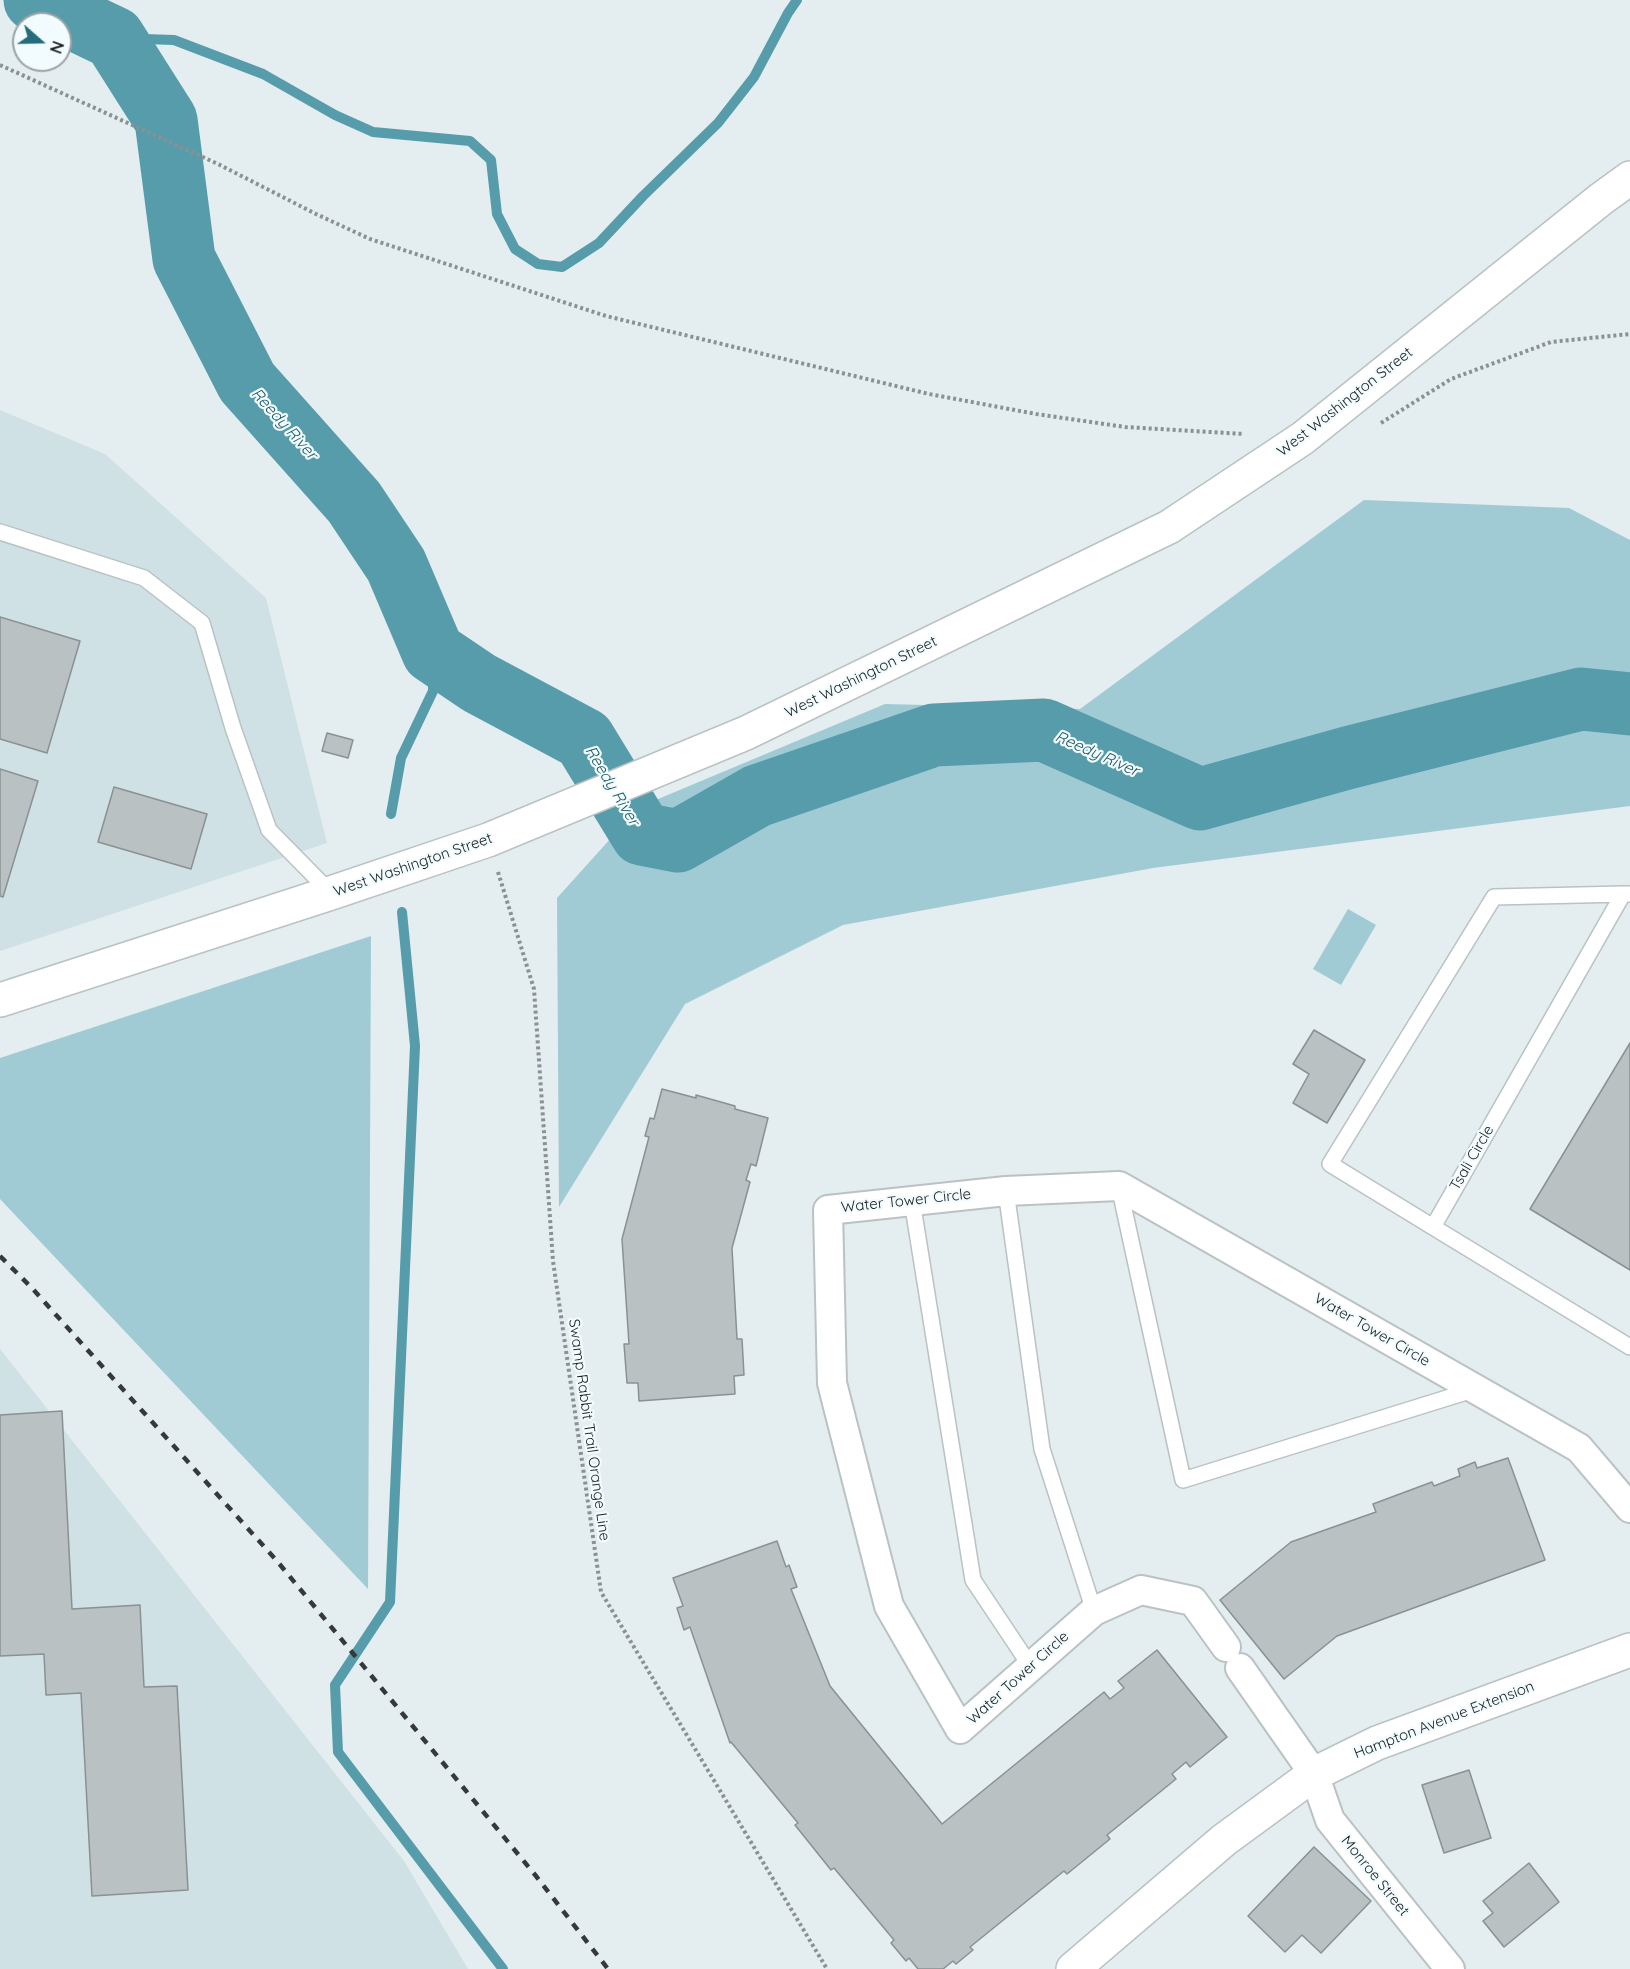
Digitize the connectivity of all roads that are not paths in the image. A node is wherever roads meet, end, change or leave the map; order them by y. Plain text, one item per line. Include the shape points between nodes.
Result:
1 (1630, 178) edge
2 (0, 532) edge
3 (331, 893) junction
4 (1627, 894) edge
5 (0, 1000) edge
6 (1119, 1186) junction
7 (1006, 1191) junction
8 (912, 1201) junction
9 (1432, 1227) junction
10 (1630, 1347) edge
11 (1476, 1389) junction
12 (1630, 1508) edge
13 (1094, 1611) junction
14 (1630, 1650) edge
15 (1031, 1667) junction
16 (1314, 1774) junction
17 (1073, 1969) edge
18 (1450, 1969) edge

1 - 3 street, West Washington Street via 1303,438 1168,527 746,733 488,840
2 - 3 lane via 144,578 202,623 269,830
3 - 5 street, West Washington Street
4 - 9 lane, Tsali Circle
4 - 9 lane via 1494,897 1330,1164
6 - 7 street, Water Tower Circle
6 - 11 street, Water Tower Circle
6 - 11 lane via 1183,1480
7 - 8 street, Water Tower Circle
7 - 13 lane via 1042,1449
8 - 15 lane via 973,1580
8 - 15 street, Water Tower Circle via 828,1210 832,1383 889,1606 960,1730
9 - 10 lane
11 - 12 street, Water Tower Circle via 1579,1448
13 - 15 street, Water Tower Circle
13 - 16 street, Water Tower Circle via 1141,1590 1193,1601
14 - 16 street, Hampton Avenue Extension via 1377,1743
16 - 17 street, Hampton Avenue Extension via 1224,1840
16 - 18 street, Monroe Street via 1330,1820

